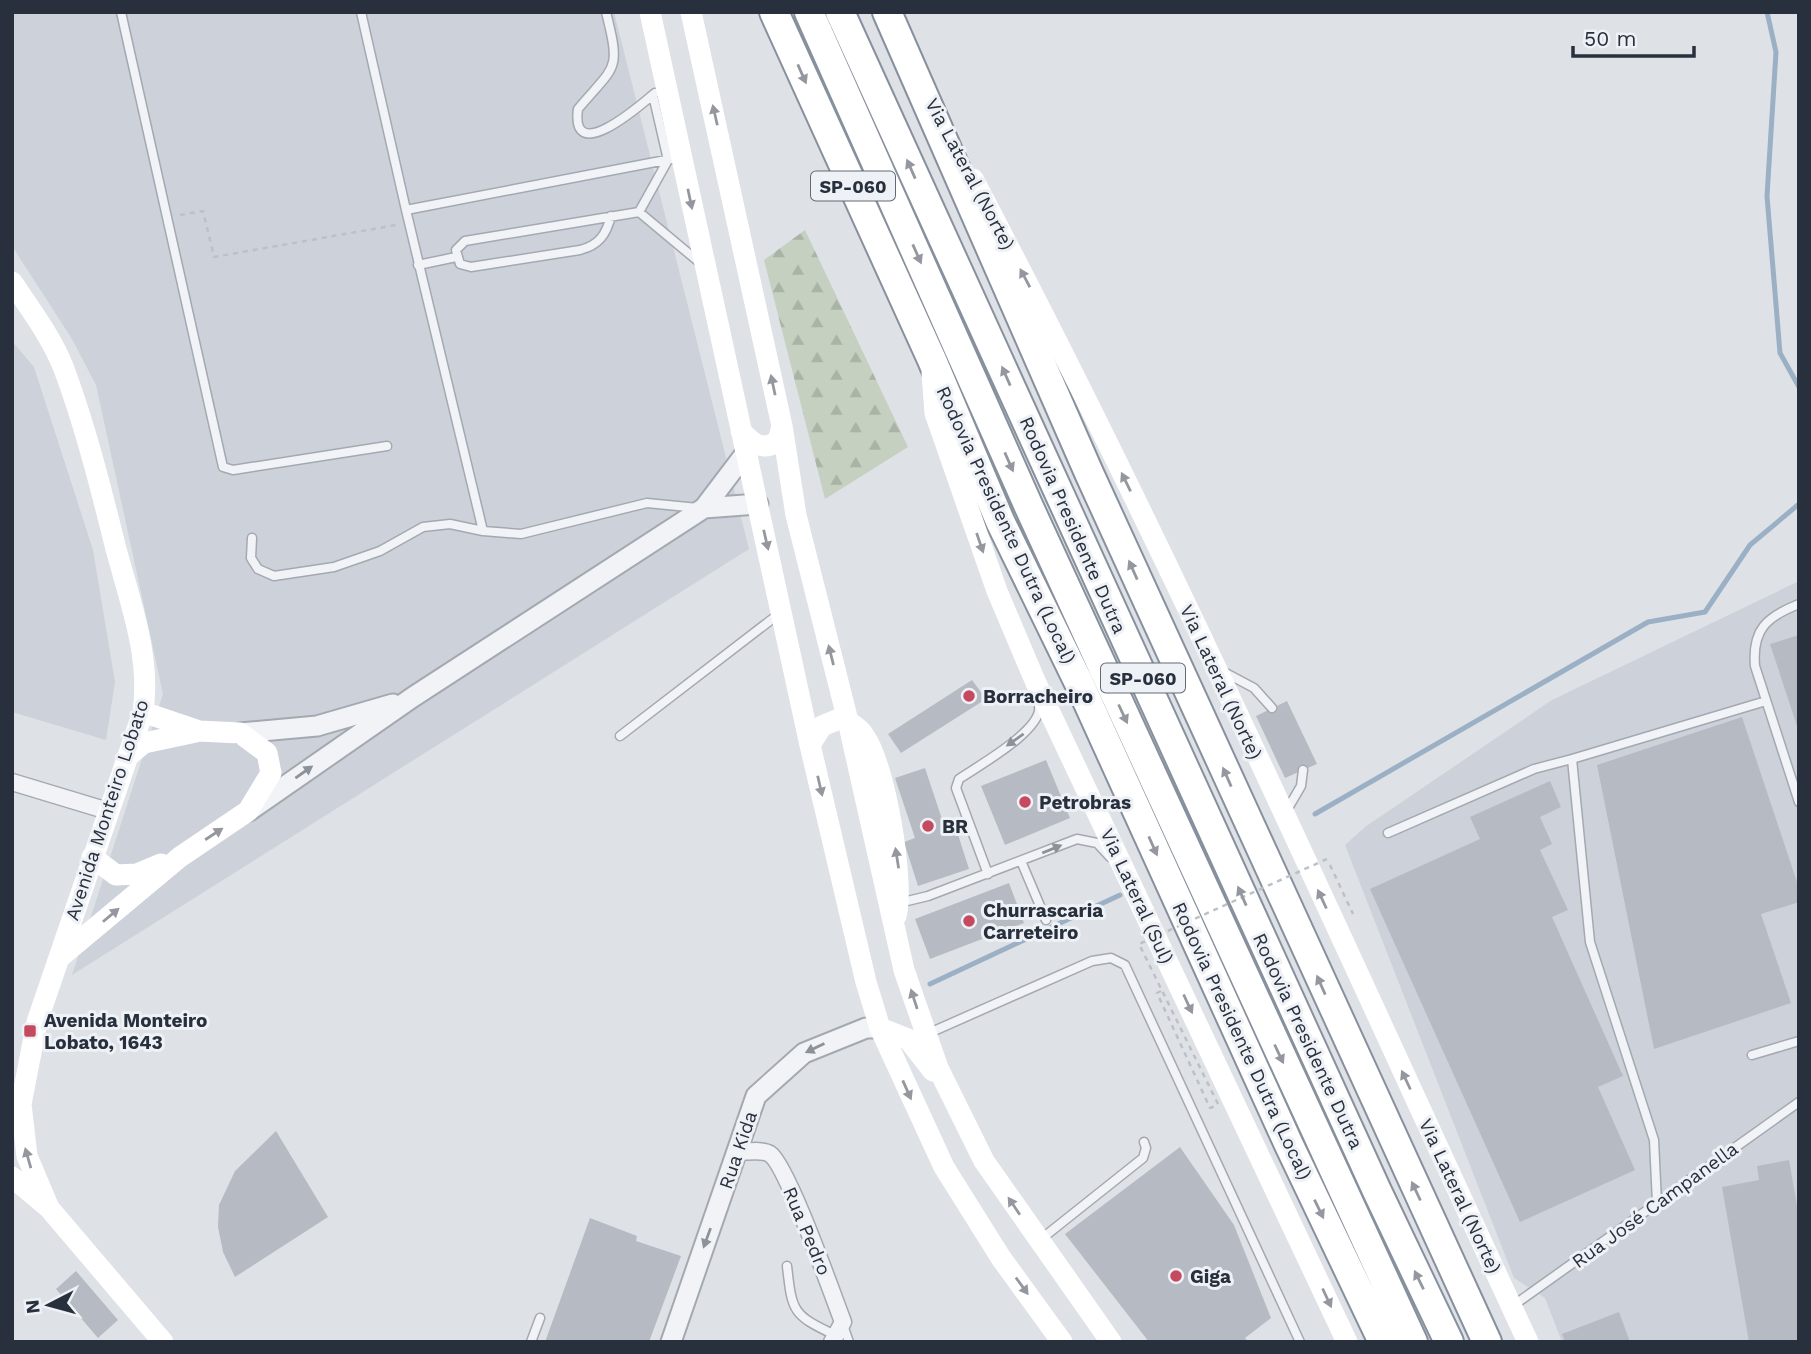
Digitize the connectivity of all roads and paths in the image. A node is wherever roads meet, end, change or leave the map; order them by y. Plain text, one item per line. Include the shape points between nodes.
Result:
1 (121, 12) edge
2 (361, 12) edge
3 (606, 12) edge
4 (649, 12) edge
5 (691, 12) edge
6 (774, 12) edge
7 (809, 12) edge
8 (840, 12) edge
9 (891, 22) edge
10 (660, 90) junction
11 (674, 159) junction
12 (406, 210) junction
13 (639, 212) junction
14 (611, 216) junction
15 (166, 218) junction
16 (410, 222) junction
17 (456, 257) junction
18 (418, 265) junction
19 (704, 266) junction
20 (12, 282) edge
21 (932, 360) junction
22 (782, 426) junction
23 (741, 430) junction
24 (387, 446) dead end
25 (745, 454) junction
26 (758, 504) junction
27 (704, 508) junction
28 (483, 531) junction
29 (251, 538) dead end
30 (1799, 604) edge
31 (783, 611) junction
32 (1215, 668) junction
33 (1036, 683) junction
34 (413, 697) junction
35 (1766, 701) junction
36 (1272, 708) dead end
37 (143, 712) junction
38 (848, 721) junction
39 (199, 731) junction
40 (240, 733) junction
41 (620, 737) dead end
42 (810, 746) junction
43 (127, 757) junction
44 (1572, 759) junction
45 (1303, 770) dead end
46 (12, 782) edge
47 (1799, 802) edge
48 (108, 811) junction
49 (248, 811) junction
50 (1285, 820) junction
51 (1388, 833) dead end
52 (92, 857) junction
53 (180, 857) junction
54 (1327, 859) dead end
55 (1021, 862) junction
56 (988, 874) junction
57 (1128, 875) junction
58 (899, 903) junction
59 (1046, 920) dead end
60 (893, 925) junction
61 (59, 959) junction
62 (1178, 984) junction
63 (880, 1028) junction
64 (926, 1034) junction
65 (1799, 1041) edge
66 (1752, 1055) dead end
67 (946, 1086) junction
68 (1799, 1102) edge
69 (17, 1111) edge
70 (1144, 1142) dead end
71 (738, 1152) junction
72 (12, 1177) edge
73 (1657, 1203) junction
74 (49, 1208) junction
75 (1038, 1242) junction
76 (787, 1266) dead end
77 (1512, 1307) junction
78 (540, 1318) dead end
79 (839, 1335) edge
80 (159, 1341) edge
81 (531, 1342) edge
82 (671, 1342) edge
83 (1062, 1342) edge
84 (1111, 1342) edge
85 (1300, 1342) edge
86 (1347, 1342) edge
87 (1383, 1342) edge
88 (1413, 1342) edge
89 (1449, 1342) edge
90 (1487, 1342) edge
91 (1528, 1342) edge

1 - 15 lane
2 - 12 lane
3 - 10 lane via 616,58 612,70 578,109 578,121 589,133 612,129
4 - 10 main road
22 -> 5 main road
6 -> 21 highway, Rodovia Presidente Dutra (Local) / SP-060
7 -> 88 highway, Rodovia Presidente Dutra / SP-060 via 1040,531
89 -> 8 highway, Rodovia Presidente Dutra / SP-060
32 -> 9 main road, Via Lateral (Norte) via 1046,317
90 -> 9 highway, Rodovia Presidente Dutra / SP-060 via 1089,474
10 - 11 main road
11 - 12 lane
11 - 13 lane
11 -> 19 main road
12 - 16 lane
13 - 14 lane
13 - 19 lane
14 - 17 lane via 465,241
14 - 17 lane via 602,238 580,250 471,267 460,264
15 - 16 path via 203,211 214,257
15 - 24 lane via 223,467 233,470
16 - 18 lane
17 - 18 lane
18 - 28 lane
19 - 23 main road
20 - 37 main road, Avenida Monteiro Lobato via 63,368 94,464 144,653
21 -> 33 main road, Via Lateral (Sul) via 935,413 997,591
21 -> 87 highway, Rodovia Presidente Dutra (Local) / SP-060 via 1000,521
22 - 23 main road via 778,441 768,446 756,445
38 -> 22 main road via 796,515
23 - 25 main road
25 - 26 main road
25 - 27 street
26 - 27 street
26 -> 31 main road
27 - 28 lane via 647,503 521,534
27 - 34 street
28 - 29 lane via 450,524 423,527 380,551 334,566 274,576 258,569 251,558
30 - 35 lane via 1767,621 1756,639 1755,666
31 - 41 lane
31 - 42 main road
32 - 36 lane via 1254,688
32 - 50 main road, Via Lateral (Norte)
33 -> 56 lane via 1040,712 1032,728 959,779 956,788
33 - 57 main road, Via Lateral (Sul)
34 - 40 street via 317,726
49 -> 34 street
35 - 44 lane
35 - 47 lane
37 - 39 main road
37 - 43 main road, Avenida Monteiro Lobato
38 - 42 main road via 839,719 822,726
58 -> 38 main road via 897,856 875,758 866,737
38 - 60 main road
39 - 40 main road
39 - 43 main road via 144,743
40 - 49 main road via 260,746 271,763 267,782
42 -> 63 main road
43 - 48 main road, Avenida Monteiro Lobato
44 - 51 lane via 1534,769
44 - 73 lane via 1590,942 1654,1140
45 - 50 lane via 1301,786
46 - 48 street
48 - 52 main road, Avenida Monteiro Lobato
53 -> 49 main road
77 -> 50 main road, Via Lateral (Norte)
52 - 53 main road via 110,873 127,876
52 - 61 main road, Avenida Monteiro Lobato
61 -> 53 main road
54 - 62 path, bridge via 1139,944 1218,1104 1210,1108 1157,993
55 - 56 lane
55 -> 57 lane via 1077,839 1097,843
55 - 59 lane
56 - 58 lane
57 - 62 main road, Via Lateral (Sul)
58 - 60 main road
64 -> 60 main road
61 - 69 main road, Avenida Monteiro Lobato via 37,1022
62 -> 86 main road, Via Lateral (Sul)
63 - 67 main road via 908,1039
63 -> 71 street, Rua Kida via 866,1028 804,1053 767,1083 756,1096
63 -> 83 main road via 944,1167 1001,1258
64 - 67 main road
64 - 85 lane via 1092,961 1111,958 1125,965
65 - 66 lane
75 -> 67 main road via 984,1161
68 - 73 lane, Rua José Campanella
74 -> 69 main road, Avenida Monteiro Lobato via 27,1156
70 - 75 lane via 1143,1158
71 - 79 street, Rua Pedro via 763,1152 773,1157 813,1238
71 -> 82 street, Rua Kida
72 - 74 main road, Avenida Monteiro Lobato
73 - 77 lane, Rua José Campanella
74 - 80 main road, Avenida Monteiro Lobato
75 - 84 main road
76 - 79 lane via 791,1305 798,1315
77 - 91 main road, Via Lateral (Norte)
78 - 81 lane

